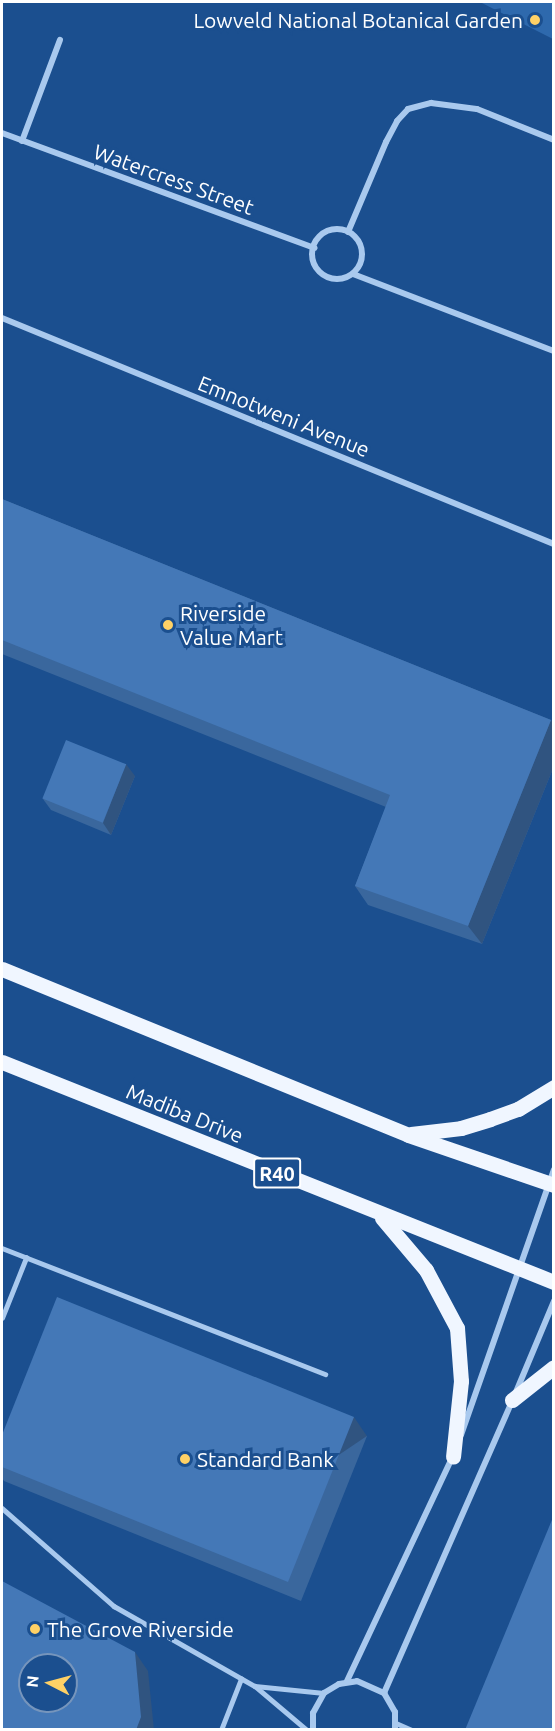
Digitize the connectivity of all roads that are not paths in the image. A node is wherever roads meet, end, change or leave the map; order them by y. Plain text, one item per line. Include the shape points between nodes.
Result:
1 (60, 40) dead end
2 (2, 133) edge
3 (554, 140) edge
4 (22, 141) junction
5 (348, 232) junction
6 (314, 248) junction
7 (353, 274) junction
8 (2, 318) edge
9 (554, 351) edge
10 (554, 544) edge
11 (2, 969) edge
12 (2, 1062) edge
13 (554, 1087) edge
14 (408, 1135) junction
15 (552, 1179) edge
16 (376, 1212) junction
17 (2, 1248) edge
18 (26, 1258) junction
19 (518, 1269) junction
20 (554, 1282) edge
21 (554, 1301) edge
22 (2, 1318) edge
23 (554, 1367) edge
24 (325, 1374) dead end
25 (512, 1400) junction
26 (453, 1457) junction
27 (2, 1508) edge
28 (241, 1679) junction
29 (347, 1681) junction
30 (255, 1686) junction
31 (324, 1693) junction
32 (384, 1693) junction
33 (396, 1726) edge
34 (221, 1730) edge
35 (307, 1730) edge
36 (313, 1730) edge
37 (412, 1730) edge

1 - 4 street
2 - 4 street, Watercress Street
3 - 5 street via 477,109 431,103 408,109 386,142
4 - 6 street, Watercress Street
5 - 6 street via 323,234
5 - 7 street via 360,243 362,252
6 - 7 street via 314,263 324,275 339,279
7 - 9 street
8 - 10 street, Emnotweni Avenue
11 - 14 main road
12 - 16 main road, Madiba Drive / R40
13 - 14 main road via 518,1109 490,1119 461,1128
14 - 15 main road
15 - 19 street
16 - 19 main road, Madiba Drive / R40
16 - 26 main road via 410,1246 456,1328 461,1381
17 - 18 lane
18 - 22 lane
18 - 24 lane
19 - 20 main road, Madiba Drive / R40
19 - 26 street
21 - 25 street
23 - 25 main road
25 - 32 street
26 - 29 street
27 - 28 lane via 114,1606
28 - 30 lane
28 - 34 lane
29 - 31 street
29 - 32 street via 367,1683
30 - 31 lane
30 - 35 lane
31 - 36 street via 314,1713
32 - 33 street
33 - 37 lane

